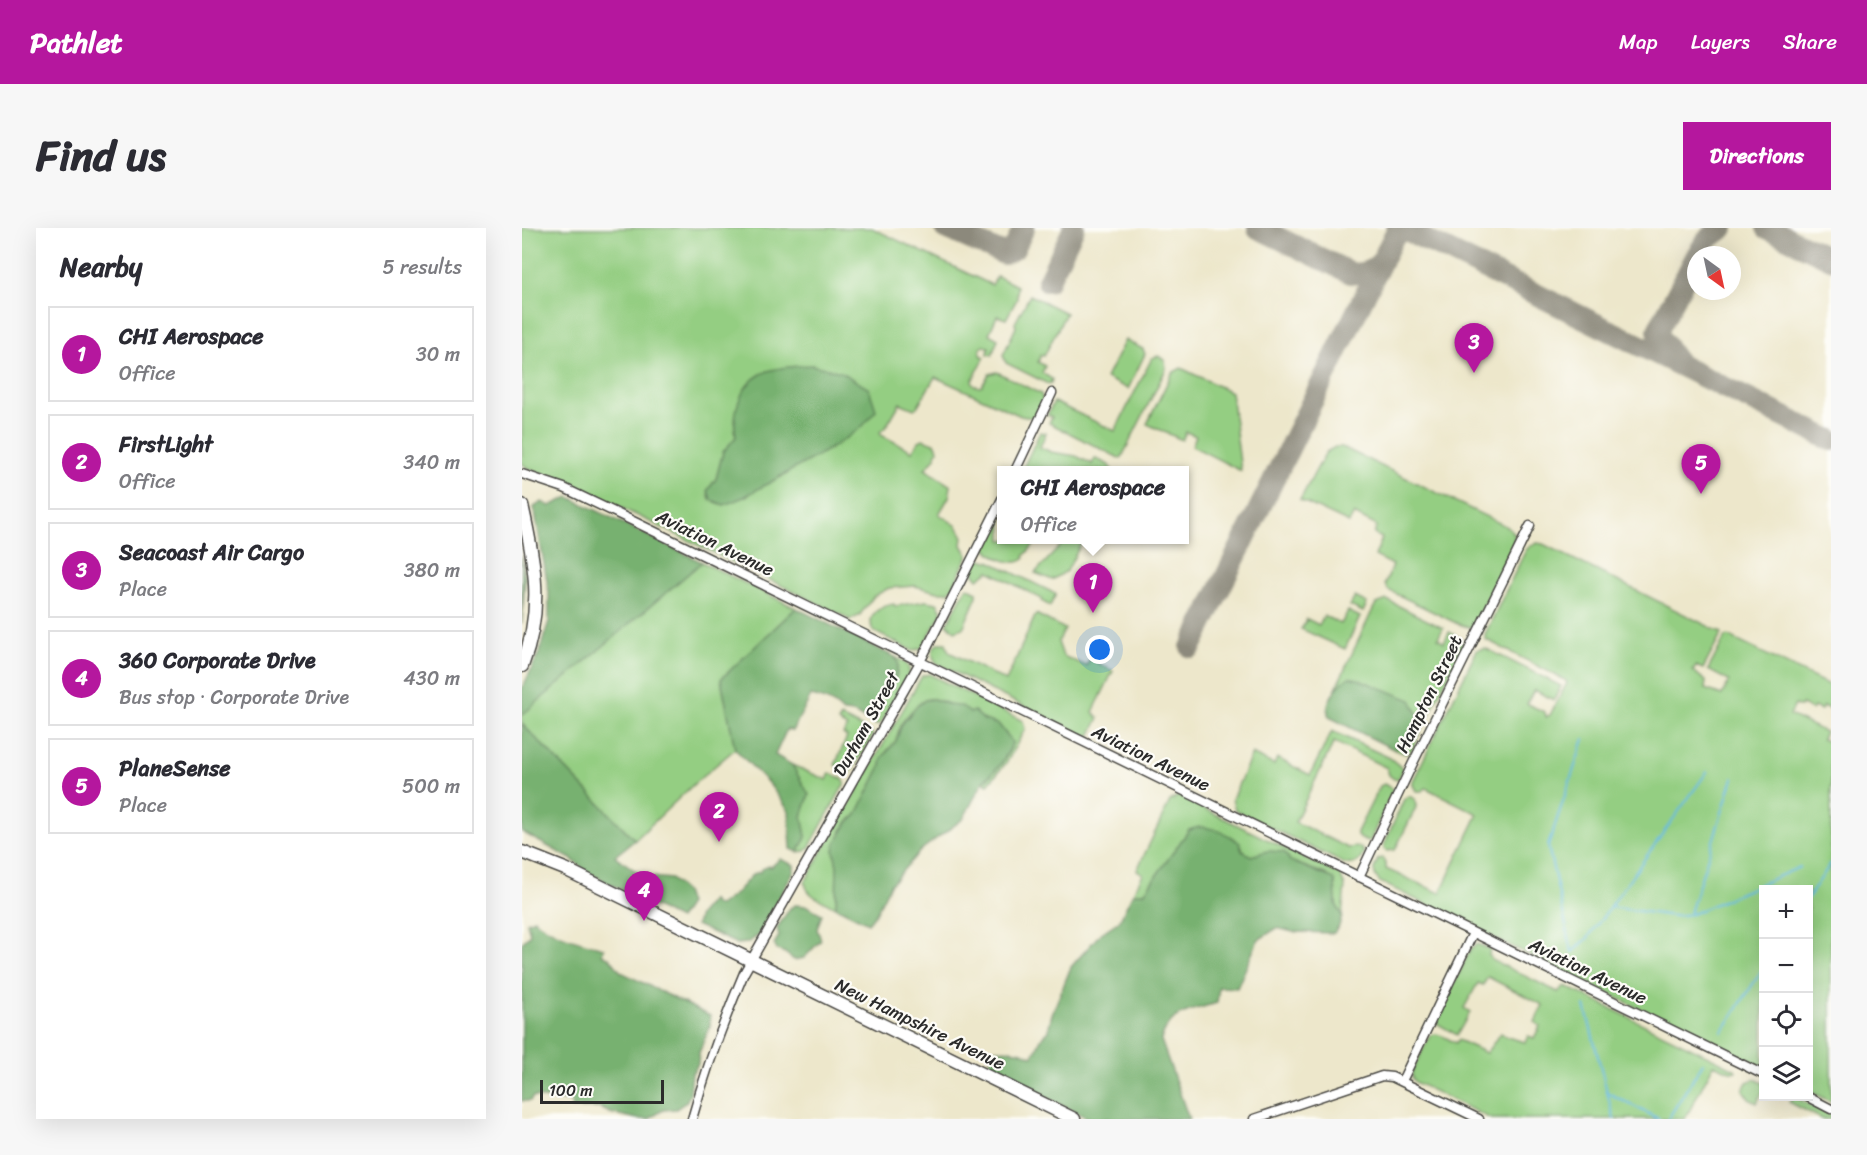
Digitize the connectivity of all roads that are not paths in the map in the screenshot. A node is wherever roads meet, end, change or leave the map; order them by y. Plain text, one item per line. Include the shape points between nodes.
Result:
1 (1052, 393) dead end
2 (1017, 466) edge
3 (522, 474) edge
4 (522, 505) edge
5 (997, 509) edge
6 (1530, 526) dead end
7 (920, 662) junction
8 (522, 666) edge
9 (522, 852) edge
10 (1359, 877) junction
11 (1473, 933) junction
12 (751, 961) junction
13 (1759, 1073) edge
14 (1402, 1081) junction
15 (1813, 1100) edge
16 (1831, 1109) edge
17 (692, 1119) edge
18 (1074, 1119) edge
19 (1254, 1119) edge
20 (1479, 1119) edge

1 - 2 street
3 - 7 street, Aviation Avenue via 564,488
4 - 8 street via 536,589 533,633
5 - 7 street, Durham Street
6 - 10 street, Hampton Street
7 - 10 street, Aviation Avenue
7 - 12 street, Durham Street
9 - 12 street, New Hampshire Avenue via 565,869
10 - 11 street, Aviation Avenue
11 - 13 street, Aviation Avenue
11 - 14 street
12 - 17 street, Durham Street via 725,1016
12 - 18 street, New Hampshire Avenue
14 - 19 street via 1372,1078
14 - 20 street
15 - 16 street

